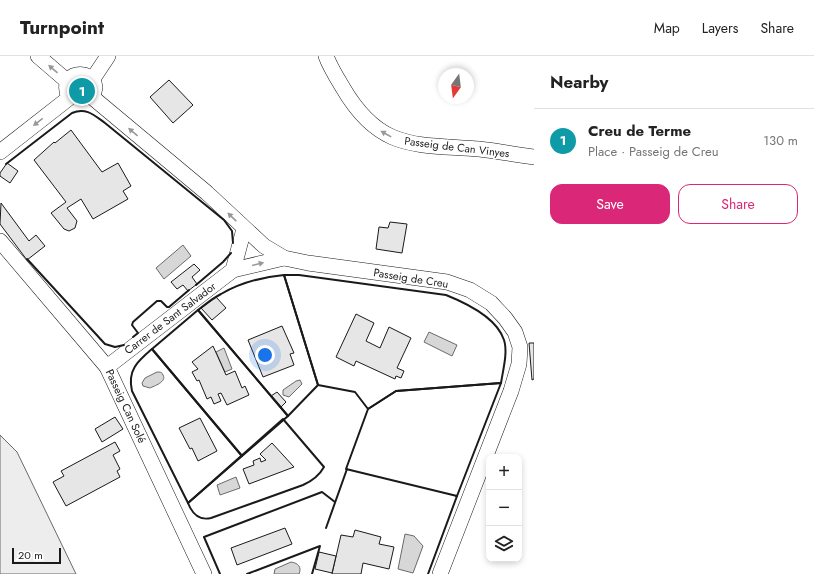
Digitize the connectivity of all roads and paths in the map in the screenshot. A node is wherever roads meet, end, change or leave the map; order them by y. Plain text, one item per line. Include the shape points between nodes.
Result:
1 (38, 56) edge
2 (108, 56) edge
3 (326, 56) edge
4 (92, 80) junction
5 (67, 81) junction
6 (0, 152) edge
7 (534, 157) edge
8 (244, 229) junction
9 (0, 241) edge
10 (284, 258) junction
11 (233, 270) junction
12 (107, 367) junction
13 (204, 574) edge
14 (440, 574) edge

5 -> 1 street
2 - 4 street
7 -> 3 street, Passeig de Can Vinyes via 432,146 391,137 378,130 352,103
4 - 5 street via 84,74 74,75
8 -> 4 street, Passeig de Creu via 207,193 92,97 95,88
5 -> 6 street via 66,90 69,98
8 - 10 street, Passeig de Creu via 264,246
8 - 11 street
9 - 12 street, Passeig Can Solé
11 -> 10 street, Carrer de Sant Salvador
10 - 14 street, Passeig de Creu via 308,264 446,282 470,290 491,303 515,332 520,347 519,364 511,391
11 - 12 street, Carrer de Sant Salvador
12 - 13 street, Passeig Can Solé

